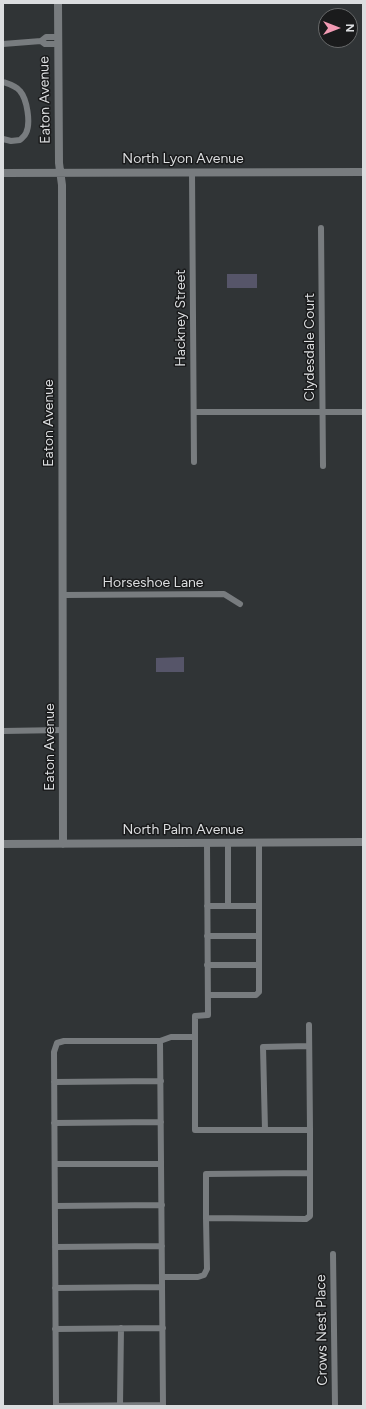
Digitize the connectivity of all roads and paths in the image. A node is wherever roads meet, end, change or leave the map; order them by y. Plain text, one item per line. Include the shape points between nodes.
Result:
1 (58, 3) edge
2 (58, 41) junction
3 (3, 44) edge
4 (3, 82) edge
5 (3, 139) edge
6 (192, 172) junction
7 (363, 172) edge
8 (3, 173) edge
9 (60, 173) junction
10 (322, 228) dead end
11 (194, 412) junction
12 (322, 412) junction
13 (363, 412) edge
14 (194, 462) dead end
15 (323, 466) dead end
16 (63, 595) junction
17 (240, 604) dead end
18 (63, 730) junction
19 (3, 731) edge
20 (363, 842) edge
21 (207, 843) junction
22 (228, 843) junction
23 (259, 843) junction
24 (3, 844) edge
25 (63, 844) junction
26 (207, 906) junction
27 (228, 906) junction
28 (259, 906) junction
29 (207, 936) junction
30 (259, 936) junction
31 (259, 965) junction
32 (207, 966) junction
33 (208, 995) junction
34 (309, 1025) dead end
35 (195, 1037) junction
36 (160, 1041) junction
37 (310, 1046) junction
38 (161, 1081) junction
39 (54, 1082) junction
40 (161, 1122) junction
41 (54, 1123) junction
42 (265, 1130) junction
43 (310, 1130) junction
44 (54, 1164) junction
45 (161, 1164) junction
46 (310, 1173) junction
47 (162, 1205) junction
48 (55, 1206) junction
49 (206, 1218) junction
50 (55, 1246) junction
51 (162, 1246) junction
52 (333, 1254) dead end
53 (162, 1277) junction
54 (162, 1287) junction
55 (55, 1288) junction
56 (55, 1328) junction
57 (121, 1328) junction
58 (163, 1328) junction
59 (56, 1406) edge
60 (120, 1406) edge
61 (163, 1406) edge
62 (335, 1406) edge

1 - 2 street, Eaton Avenue
2 - 3 street via 46,37 41,41
2 - 9 street, Eaton Avenue
4 - 5 street via 20,91 25,100 29,124 26,134 20,140
6 - 7 street, North Lyon Avenue
6 - 9 street, North Lyon Avenue
6 - 11 street, Hackney Street
8 - 9 street, North Lyon Avenue
9 - 16 street, Eaton Avenue
10 - 12 street, Clydesdale Court
11 - 12 street
11 - 14 street, Hackney Street
12 - 13 street
12 - 15 street, Clydesdale Court
16 - 17 street, Horseshoe Lane via 224,594
16 - 18 street, Eaton Avenue
18 - 19 street
18 - 25 street, Eaton Avenue
20 - 23 street, North Palm Avenue
21 - 22 street, North Palm Avenue
21 - 25 street, North Palm Avenue
21 - 26 street
22 - 23 street, North Palm Avenue
22 - 27 street
23 - 28 street
24 - 25 street, North Palm Avenue
26 - 27 street
26 - 29 street
27 - 28 street
28 - 30 street
29 - 30 street
29 - 32 street
30 - 31 street
31 - 32 street
31 - 33 street via 259,992 256,995
32 - 33 street
33 - 35 street via 208,1015 195,1016
34 - 37 street
35 - 36 street via 171,1037
35 - 42 street via 195,1130
36 - 38 street
36 - 39 street via 56,1043
37 - 42 street via 263,1046
37 - 43 street
38 - 39 street
38 - 40 street
39 - 41 street
40 - 41 street
40 - 45 street
41 - 44 street
42 - 43 street
43 - 46 street
44 - 45 street
44 - 48 street
45 - 47 street
46 - 49 street via 206,1174
46 - 49 street via 310,1216 306,1219
47 - 48 street
47 - 51 street
48 - 50 street
49 - 53 street via 207,1269 204,1275
50 - 51 street
50 - 55 street
51 - 53 street
52 - 62 street, Crows Nest Place
53 - 54 street
54 - 55 street
54 - 58 street
55 - 56 street
56 - 57 street
56 - 59 street
57 - 58 street
57 - 60 street
58 - 61 street
59 - 60 street
60 - 61 street

